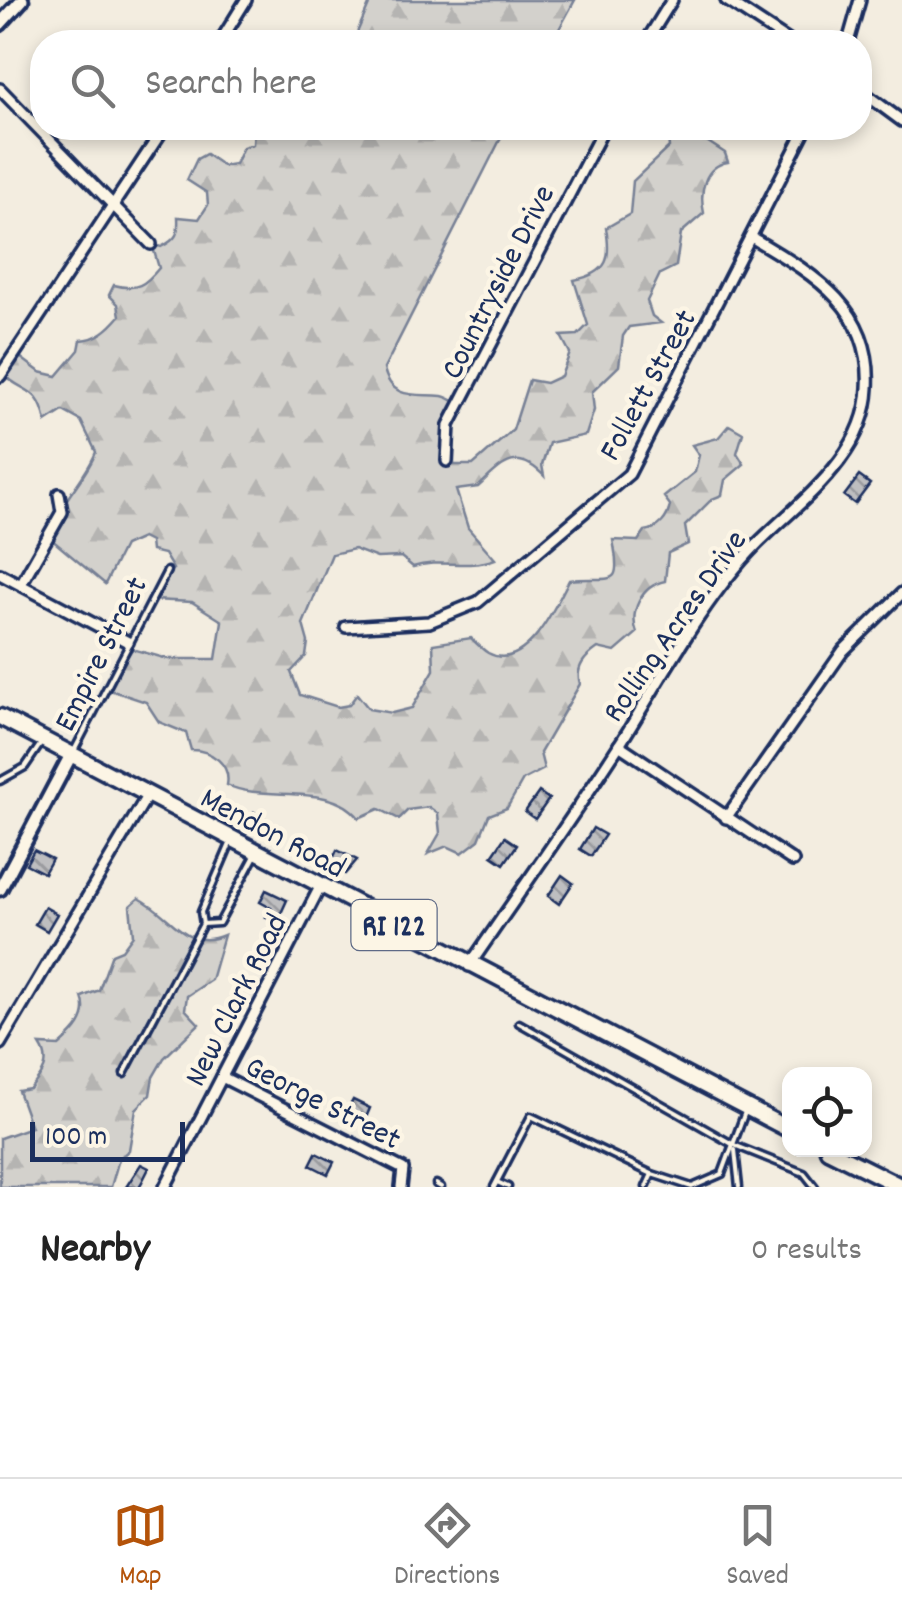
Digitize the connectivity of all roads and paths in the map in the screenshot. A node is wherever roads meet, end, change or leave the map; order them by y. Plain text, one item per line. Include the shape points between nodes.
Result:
1 (22, 0) edge
2 (246, 0) edge
3 (672, 0) edge
4 (726, 0) edge
5 (860, 0) edge
6 (0, 24) edge
7 (227, 30) edge
8 (653, 30) edge
9 (772, 30) edge
10 (851, 30) edge
11 (0, 89) edge
12 (872, 99) edge
13 (30, 119) edge
14 (902, 121) edge
15 (51, 140) edge
16 (156, 140) edge
17 (598, 140) edge
18 (800, 140) edge
19 (112, 202) junction
20 (750, 237) junction
21 (151, 244) dead end
22 (0, 376) edge
23 (447, 461) dead end
24 (60, 494) dead end
25 (167, 572) dead end
26 (0, 574) edge
27 (21, 584) junction
28 (902, 593) edge
29 (346, 627) dead end
30 (128, 642) junction
31 (0, 717) edge
32 (43, 740) junction
33 (619, 745) junction
34 (72, 755) junction
35 (0, 781) edge
36 (148, 796) junction
37 (726, 818) junction
38 (232, 840) junction
39 (257, 853) junction
40 (793, 861) dead end
41 (320, 887) junction
42 (0, 888) edge
43 (203, 924) junction
44 (470, 966) junction
45 (520, 1023) dead end
46 (0, 1044) edge
47 (124, 1074) dead end
48 (222, 1077) junction
49 (746, 1108) junction
50 (782, 1126) edge
51 (734, 1145) junction
52 (842, 1157) edge
53 (652, 1174) junction
54 (167, 1184) edge
55 (496, 1184) edge
56 (182, 1187) edge
57 (402, 1187) edge
58 (508, 1187) edge
59 (646, 1187) edge
60 (739, 1187) edge
61 (815, 1187) edge
62 (902, 1187) edge

1 - 6 street
2 - 7 street
3 - 8 street
4 - 9 street
5 - 10 street
11 - 13 street
12 - 14 street
15 - 19 street
16 - 19 street
17 - 23 street, Countryside Drive via 449,425
18 - 20 street, Follett Street
19 - 21 street
19 - 22 street
20 - 29 street, Follett Street via 629,474 478,602 429,622
20 - 33 street, Rolling Acres Drive via 818,278 847,306 864,350 864,411 831,473 738,566
24 - 27 street via 62,512
25 - 30 lane, Empire Street
26 - 27 street
27 - 30 street
28 - 37 street via 843,652
30 - 34 lane, Empire Street
31 - 32 main road, Mendon Road / RI 122
32 - 34 main road, Mendon Road / RI 122
32 - 35 lane via 25,767
33 - 37 street
33 - 44 street, Rolling Acres Drive
34 - 36 main road, Mendon Road / RI 122
34 - 42 street
36 - 38 main road, Mendon Road / RI 122
36 - 46 street
37 - 40 street
38 - 39 main road, Mendon Road / RI 122
38 - 43 lane via 201,912
39 - 41 main road, Mendon Road / RI 122
39 - 43 lane via 219,923
41 - 44 main road, Mendon Road / RI 122
41 - 48 street, New Clark Road
43 - 47 lane
44 - 49 main road, Mendon Road / RI 122
45 - 51 lane
48 - 54 street, New Clark Road
48 - 57 street, George Street via 403,1169
49 - 50 main road, Mendon Road / RI 122
49 - 51 lane
51 - 53 lane via 722,1174 708,1183 692,1187
51 - 60 lane
51 - 61 lane via 804,1173
52 - 62 main road
53 - 55 lane via 532,1116
53 - 59 lane
54 - 56 street
55 - 58 lane

